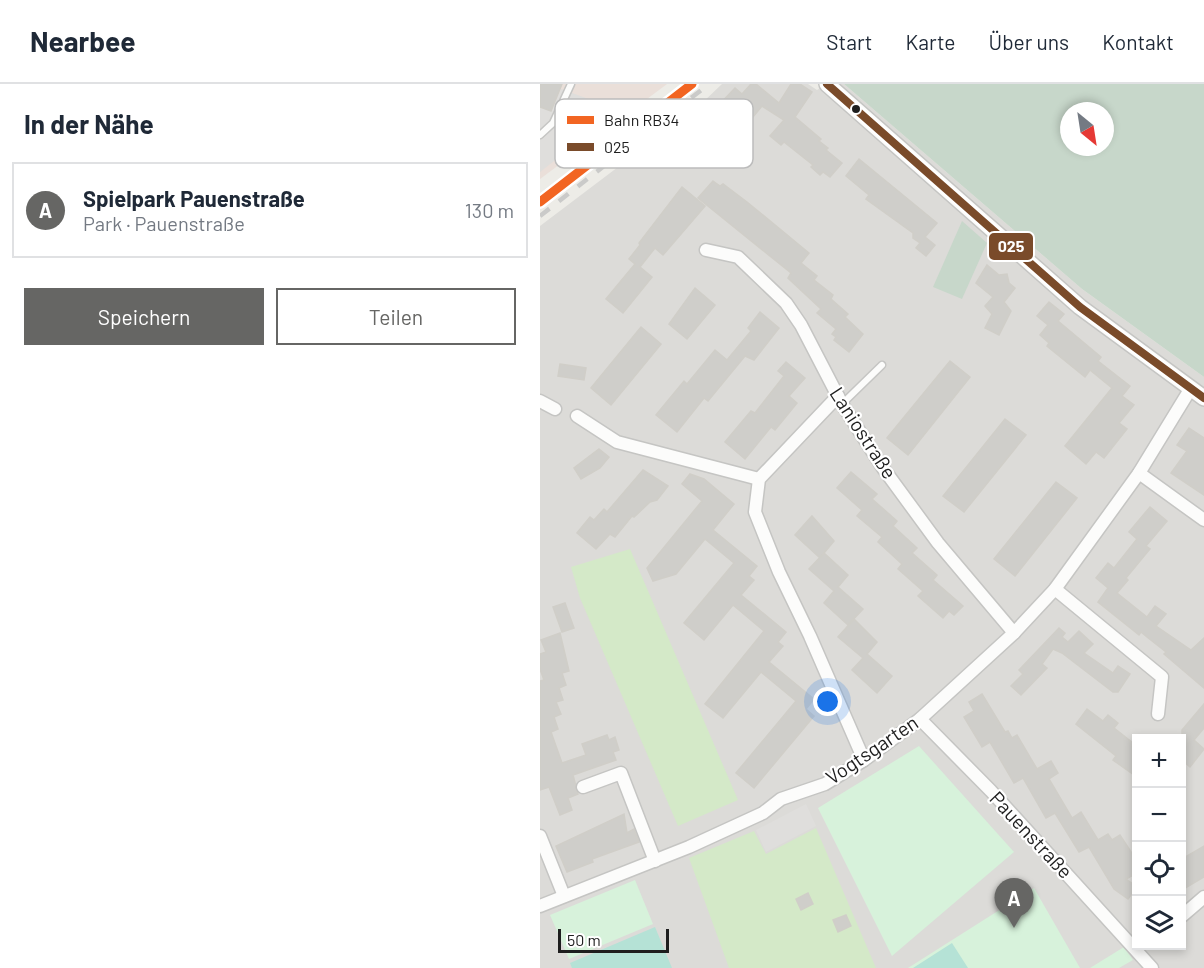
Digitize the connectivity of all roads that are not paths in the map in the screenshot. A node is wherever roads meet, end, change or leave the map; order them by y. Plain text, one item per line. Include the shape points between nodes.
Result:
1 (571, 84) edge
2 (827, 84) edge
3 (564, 99) edge
4 (555, 119) edge
5 (540, 135) edge
6 (706, 250) dead end
7 (882, 365) dead end
8 (1191, 388) junction
9 (1204, 398) edge
10 (840, 400) junction
11 (540, 401) edge
12 (555, 409) dead end
13 (576, 416) dead end
14 (1139, 473) junction
15 (759, 479) junction
16 (1204, 520) edge
17 (1055, 589) junction
18 (1014, 633) junction
19 (1158, 714) dead end
20 (920, 718) junction
21 (864, 760) junction
22 (583, 787) dead end
23 (540, 836) edge
24 (655, 861) junction
25 (564, 896) junction
26 (1204, 897) edge
27 (540, 906) edge
28 (1186, 913) edge
29 (1132, 938) edge
30 (1143, 950) edge
31 (1152, 968) edge

1 - 3 lane
2 - 8 street via 1080,307
4 - 5 lane
6 - 10 street, Laniostraße via 738,257 786,303
7 - 10 lane
8 - 9 street
8 - 14 street, Vogtsgarten
10 - 15 street
10 - 18 street, Laniostraße via 938,543
11 - 12 street
13 - 15 street via 617,442
14 - 16 street
14 - 17 street, Vogtsgarten
15 - 21 street via 755,512
17 - 18 street, Vogtsgarten
17 - 19 street via 1162,677
18 - 20 street, Vogtsgarten
20 - 21 street, Vogtsgarten
20 - 29 street, Pauenstraße
21 - 24 street, Vogtsgarten via 825,784 781,800 763,813
22 - 24 street via 621,773
23 - 25 street
24 - 25 street, Vogtsgarten
25 - 27 street, Vogtsgarten
26 - 28 street
30 - 31 street, Pauenstraße

